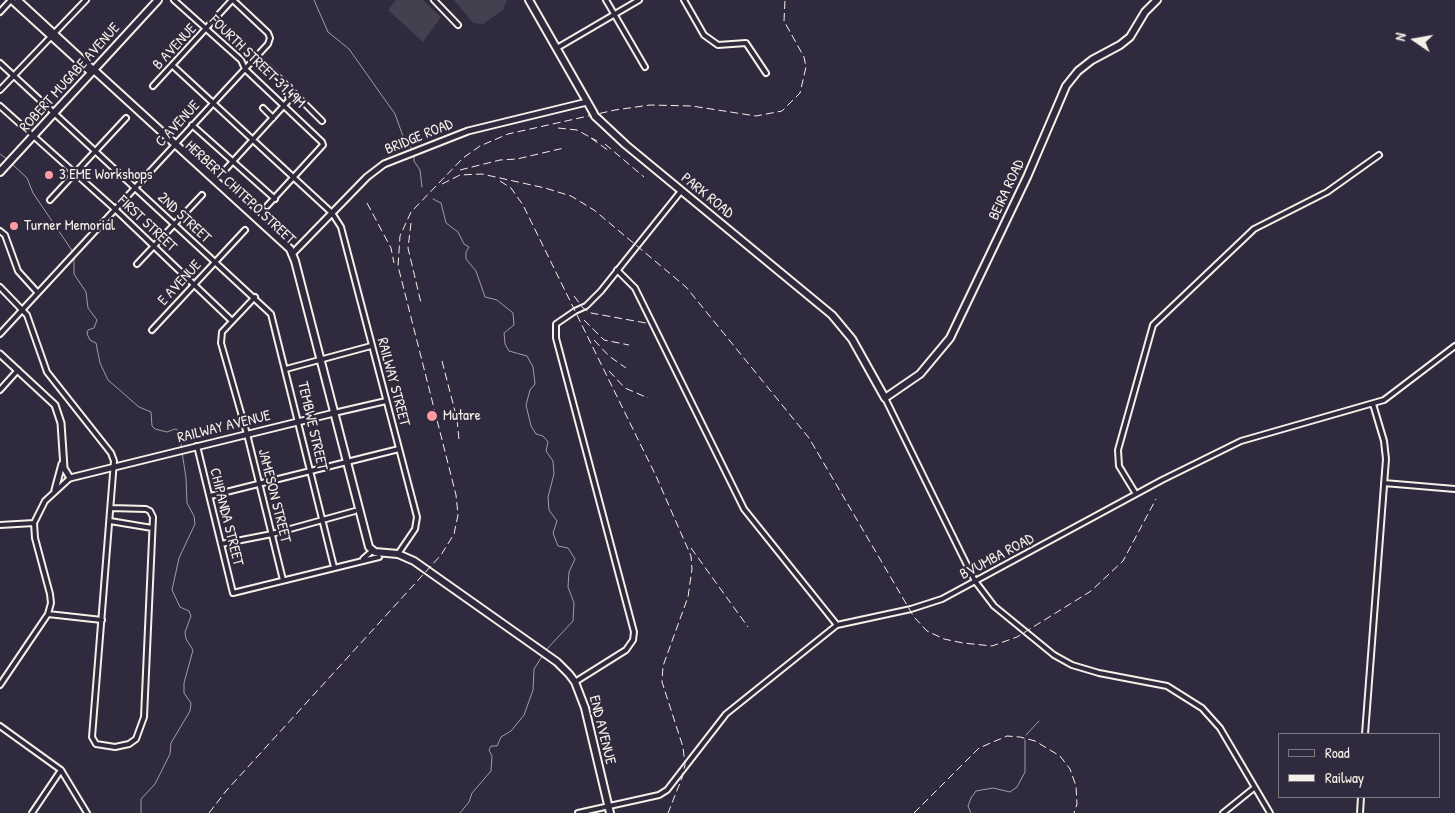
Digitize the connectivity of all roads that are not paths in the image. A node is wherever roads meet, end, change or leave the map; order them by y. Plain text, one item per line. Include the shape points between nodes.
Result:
1 (11, 0) edge
2 (18, 0) edge
3 (86, 0) edge
4 (158, 0) edge
5 (174, 0) edge
6 (233, 0) edge
7 (434, 0) edge
8 (529, 0) edge
9 (606, 0) edge
10 (639, 0) edge
11 (684, 0) edge
12 (1157, 0) edge
13 (0, 12) edge
14 (614, 14) junction
15 (458, 25) dead end
16 (207, 29) junction
17 (53, 35) junction
18 (557, 48) junction
19 (0, 63) edge
20 (173, 66) junction
21 (268, 67) dead end
22 (645, 67) dead end
23 (244, 69) junction
24 (92, 71) junction
25 (766, 73) dead end
26 (14, 76) junction
27 (154, 86) dead end
28 (288, 87) junction
29 (0, 90) edge
30 (299, 98) junction
31 (289, 100) junction
32 (214, 102) junction
33 (587, 102) junction
34 (284, 105) junction
35 (0, 106) edge
36 (262, 108) dead end
37 (55, 114) junction
38 (126, 118) dead end
39 (273, 118) junction
40 (322, 121) dead end
41 (192, 125) junction
42 (33, 137) junction
43 (254, 140) junction
44 (173, 145) junction
45 (96, 151) junction
46 (1379, 155) dead end
47 (234, 161) junction
48 (2, 170) edge
49 (225, 170) dead end
50 (75, 173) junction
51 (294, 178) junction
52 (136, 188) junction
53 (681, 191) junction
54 (202, 195) dead end
55 (275, 199) junction
56 (50, 200) dead end
57 (267, 206) dead end
58 (116, 210) junction
59 (332, 213) junction
60 (174, 224) junction
61 (245, 230) dead end
62 (0, 231) edge
63 (154, 246) junction
64 (292, 254) junction
65 (215, 262) junction
66 (137, 264) dead end
67 (617, 270) junction
68 (195, 284) junction
69 (0, 287) edge
70 (38, 293) junction
71 (255, 297) junction
72 (22, 310) junction
73 (232, 320) junction
74 (152, 330) dead end
75 (0, 334) edge
76 (371, 346) junction
77 (1455, 346) edge
78 (0, 354) edge
79 (318, 359) junction
80 (286, 369) junction
81 (18, 370) junction
82 (0, 390) edge
83 (885, 398) junction
84 (386, 401) junction
85 (1373, 404) junction
86 (332, 413) junction
87 (299, 421) junction
88 (247, 434) junction
89 (197, 446) junction
90 (399, 449) junction
91 (63, 460) junction
92 (345, 463) junction
93 (115, 467) junction
94 (311, 472) junction
95 (70, 478) junction
96 (1384, 483) junction
97 (259, 484) junction
98 (1455, 489) edge
99 (55, 490) junction
100 (1136, 494) junction
101 (210, 496) junction
102 (111, 508) junction
103 (355, 511) junction
104 (323, 519) junction
105 (110, 521) junction
106 (34, 523) junction
107 (0, 525) edge
108 (152, 528) junction
109 (272, 534) junction
110 (221, 544) junction
111 (371, 553) junction
112 (398, 554) junction
113 (379, 557) junction
114 (359, 562) junction
115 (334, 567) junction
116 (283, 580) junction
117 (975, 580) junction
118 (233, 593) joint
119 (48, 614) junction
120 (102, 620) junction
121 (837, 625) junction
122 (531, 644) junction
123 (575, 682) junction
124 (0, 685) edge
125 (0, 726) edge
126 (1366, 733) edge
127 (61, 770) junction
128 (1254, 788) junction
129 (1361, 798) edge
130 (609, 809) edge
131 (32, 813) edge
132 (88, 813) edge
133 (578, 813) edge
134 (1223, 813) edge
135 (1270, 813) edge
136 (1360, 813) edge

1 - 13 street
1 - 17 main road, HERBERT CHITEPO STREET
2 - 17 main road, HERBERT CHITEPO STREET
3 - 17 street
4 - 24 highway, ROBERT MUGABE AVENUE
5 - 16 street, FOURTH STREET 31,49M
6 - 16 street, B AVENUE
6 - 23 street, C AVENUE via 270,38
7 - 15 street
8 - 18 highway, PARK ROAD
9 - 14 street
10 - 14 street
11 - 25 street via 704,35 718,45 746,43
12 - 83 highway, BEIRA ROAD via 1130,37 1092,60 1066,86 1027,177 950,338 920,374
14 - 18 street
14 - 22 street
16 - 20 street, B AVENUE
16 - 23 street, FOURTH STREET 31,49M via 241,60
17 - 24 main road, HERBERT CHITEPO STREET
17 - 26 street
18 - 33 highway, PARK ROAD
19 - 26 street, 2ND STREET
20 - 27 street, B AVENUE
20 - 32 street
21 - 28 street
23 - 32 street, C AVENUE
23 - 34 street, FOURTH STREET 31,49M
24 - 37 highway, ROBERT MUGABE AVENUE
24 - 44 highway, HERBERT CHITEPO STREET
26 - 29 street
26 - 37 street, 2ND STREET
28 - 30 street
28 - 31 street
30 - 31 street
30 - 40 street
31 - 34 street
32 - 41 street, C AVENUE
32 - 43 street
33 - 53 highway, PARK ROAD via 606,128
33 - 59 main road, BRIDGE ROAD via 468,131 384,164
34 - 39 street
34 - 51 street, FOURTH STREET 31,49M via 323,145
35 - 42 street, FIRST STREET
36 - 39 street
37 - 42 highway, ROBERT MUGABE AVENUE
37 - 45 street, 2ND STREET
38 - 45 street
39 - 43 street
41 - 44 street, C AVENUE
41 - 47 street
42 - 48 highway, ROBERT MUGABE AVENUE
42 - 50 street, FIRST STREET
43 - 47 street
43 - 51 street
44 - 52 street, C AVENUE
44 - 64 highway, HERBERT CHITEPO STREET via 285,244
44 - 79 highway, HERBERT CHITEPO STREET via 286,251
45 - 50 street
45 - 52 street, 2ND STREET
46 - 100 street via 1327,192 1254,229 1153,325 1118,450 1120,466
47 - 49 street
47 - 55 street
50 - 56 street
50 - 58 street, FIRST STREET
51 - 55 street
51 - 59 street
52 - 58 street, C AVENUE
52 - 60 street, 2ND STREET
53 - 67 street
53 - 83 highway, PARK ROAD via 838,321 852,339
54 - 60 street
55 - 57 street
58 - 63 street, FIRST STREET
58 - 70 street, C AVENUE
59 - 64 main road, BRIDGE ROAD
59 - 76 street, RAILWAY STREET via 341,227
60 - 63 street
60 - 65 street, 2ND STREET
61 - 65 street, E AVENUE
62 - 70 street via 5,235 18,271
63 - 66 street
63 - 68 street, FIRST STREET
64 - 79 highway, HERBERT CHITEPO STREET
65 - 68 street, E AVENUE
65 - 71 street, 2ND STREET
67 - 121 street via 634,288 744,509
67 - 123 street via 586,306 555,327 634,632 626,650
68 - 73 street, FIRST STREET
68 - 74 street, E AVENUE
69 - 72 street
70 - 72 street, C AVENUE
71 - 73 street
71 - 80 street, TEMBWE STREET via 271,314
72 - 75 street, C AVENUE
72 - 93 street via 27,315 47,372 111,453
73 - 88 street, JAMESON STREET via 222,332 222,343
76 - 79 street
76 - 84 street, RAILWAY STREET
77 - 85 street, BVUMBA ROAD via 1394,394
78 - 81 main road
79 - 80 street
79 - 86 highway, HERBERT CHITEPO STREET
80 - 87 street, TEMBWE STREET
81 - 82 street
81 - 91 main road via 55,405 61,423
83 - 117 street
84 - 86 street, RAILWAY AVENUE
84 - 90 street, RAILWAY STREET
85 - 96 street via 1384,441
85 - 100 street, BVUMBA ROAD via 1241,442
86 - 87 main road, RAILWAY AVENUE
86 - 92 highway, HERBERT CHITEPO STREET
87 - 88 main road, RAILWAY AVENUE
87 - 94 street, TEMBWE STREET
88 - 89 main road, RAILWAY AVENUE
88 - 97 street, JAMESON STREET
89 - 93 main road, RAILWAY AVENUE
89 - 101 street, CHIPANDA STREET
90 - 92 street
90 - 112 street, RAILWAY STREET via 417,523
91 - 95 main road
91 - 99 main road
92 - 94 street
92 - 103 highway, HERBERT CHITEPO STREET
92 - 111 highway, HERBERT CHITEPO STREET
93 - 95 main road, RAILWAY AVENUE
93 - 102 street
94 - 97 street
94 - 104 street, TEMBWE STREET
95 - 99 street
96 - 98 street
96 - 126 street
97 - 101 street
97 - 109 street, JAMESON STREET
99 - 106 street via 45,501
100 - 117 street, BVUMBA ROAD
101 - 110 street, CHIPANDA STREET
102 - 105 street
102 - 108 street via 150,511
103 - 104 street
103 - 111 highway, HERBERT CHITEPO STREET via 364,545
104 - 109 street
104 - 115 street, TEMBWE STREET
105 - 108 street
105 - 120 street
106 - 107 street
106 - 119 street via 50,594
108 - 120 street via 144,717 136,740 122,746 100,745 93,742 92,737
109 - 110 street
109 - 116 street, JAMESON STREET
110 - 118 street, CHIPANDA STREET
111 - 112 highway, END AVENUE
111 - 113 highway, END AVENUE
111 - 114 street, END AVENUE
112 - 122 highway, END AVENUE via 414,561
113 - 114 street, END AVENUE
113 - 122 highway, END AVENUE via 412,562 457,597
114 - 115 street, END AVENUE
115 - 116 street, END AVENUE
116 - 118 street, END AVENUE
117 - 121 street, BVUMBA ROAD via 931,603
117 - 128 street via 994,606 1066,663 1167,686 1202,708 1220,728
119 - 120 street
119 - 124 street
121 - 130 street, BVUMBA ROAD via 726,714 667,790
122 - 123 highway, END AVENUE via 564,668
123 - 130 highway, END AVENUE via 585,708
125 - 127 street
127 - 131 street
127 - 132 street
128 - 134 street
128 - 135 street
129 - 136 street
130 - 133 street, BVUMBA ROAD

